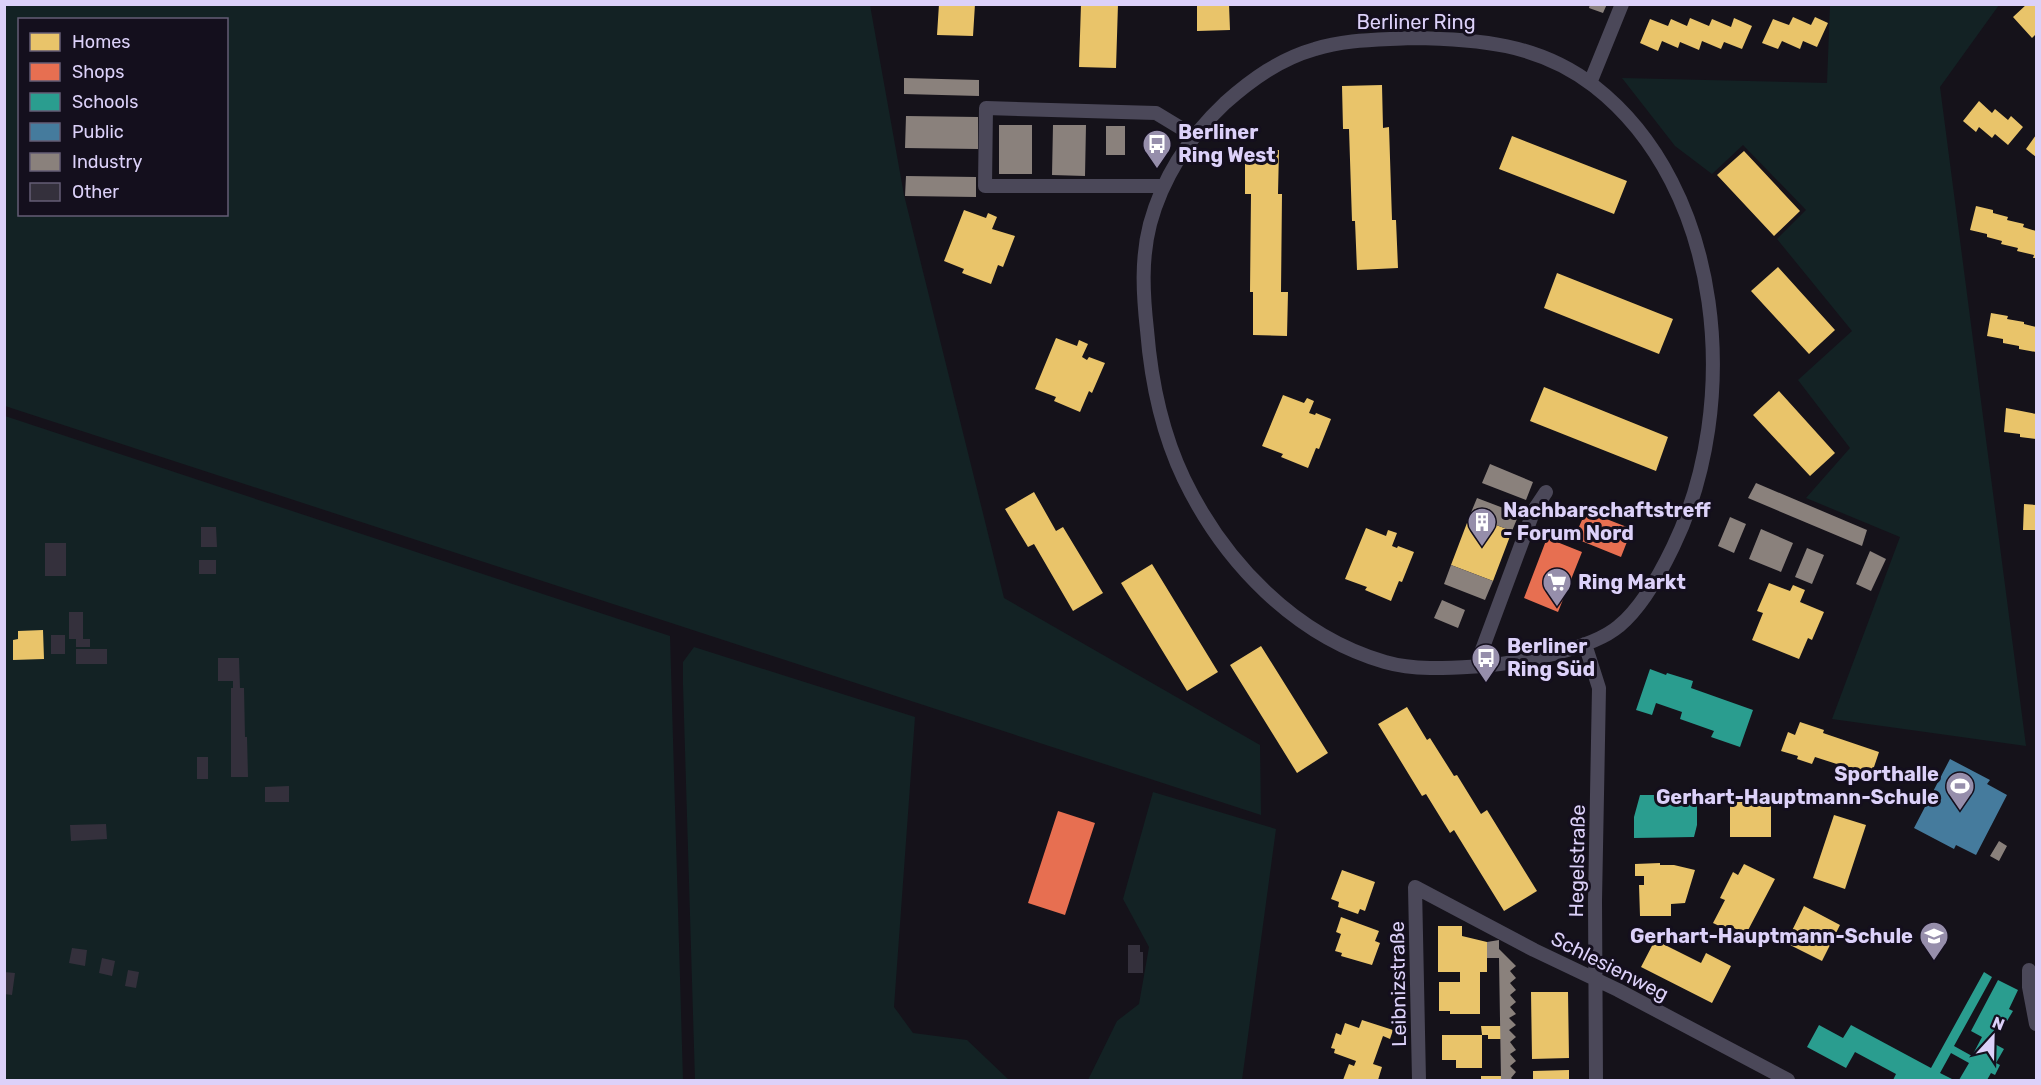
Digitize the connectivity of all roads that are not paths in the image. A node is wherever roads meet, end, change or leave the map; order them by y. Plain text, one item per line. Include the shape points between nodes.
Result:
1 (1622, 4) edge
2 (1590, 83) junction
3 (1194, 136) junction
4 (1163, 186) junction
5 (1546, 492) dead end
6 (1585, 644) junction
7 (1476, 666) junction
8 (1415, 887) joint
9 (2029, 970) dead end
10 (1594, 980) junction
11 (2037, 1024) edge
12 (1419, 1080) edge
13 (1596, 1080) edge
14 (1788, 1080) edge

1 - 2 street
2 - 3 street, Berliner Ring via 1552,61 1493,42 1411,38 1346,42 1313,49 1263,72
2 - 6 street, Berliner Ring via 1641,133 1674,184 1695,241 1709,311 1712,379 1706,442 1680,532 1657,577 1623,623
3 - 4 street, Berliner Ring
3 - 4 street via 1156,113 986,108 986,186
4 - 7 street, Berliner Ring via 1144,256 1149,356 1162,417 1183,477 1216,533 1254,580 1310,627 1333,640 1365,655 1407,667
5 - 7 street via 1534,510
6 - 7 street, Berliner Ring via 1502,664
6 - 10 street, Hegelstraße via 1599,688
8 - 10 street, Schlesienweg
8 - 12 street, Leibnizstraße
9 - 11 street
10 - 13 street, Hegelstraße
10 - 14 street, Schlesienweg

